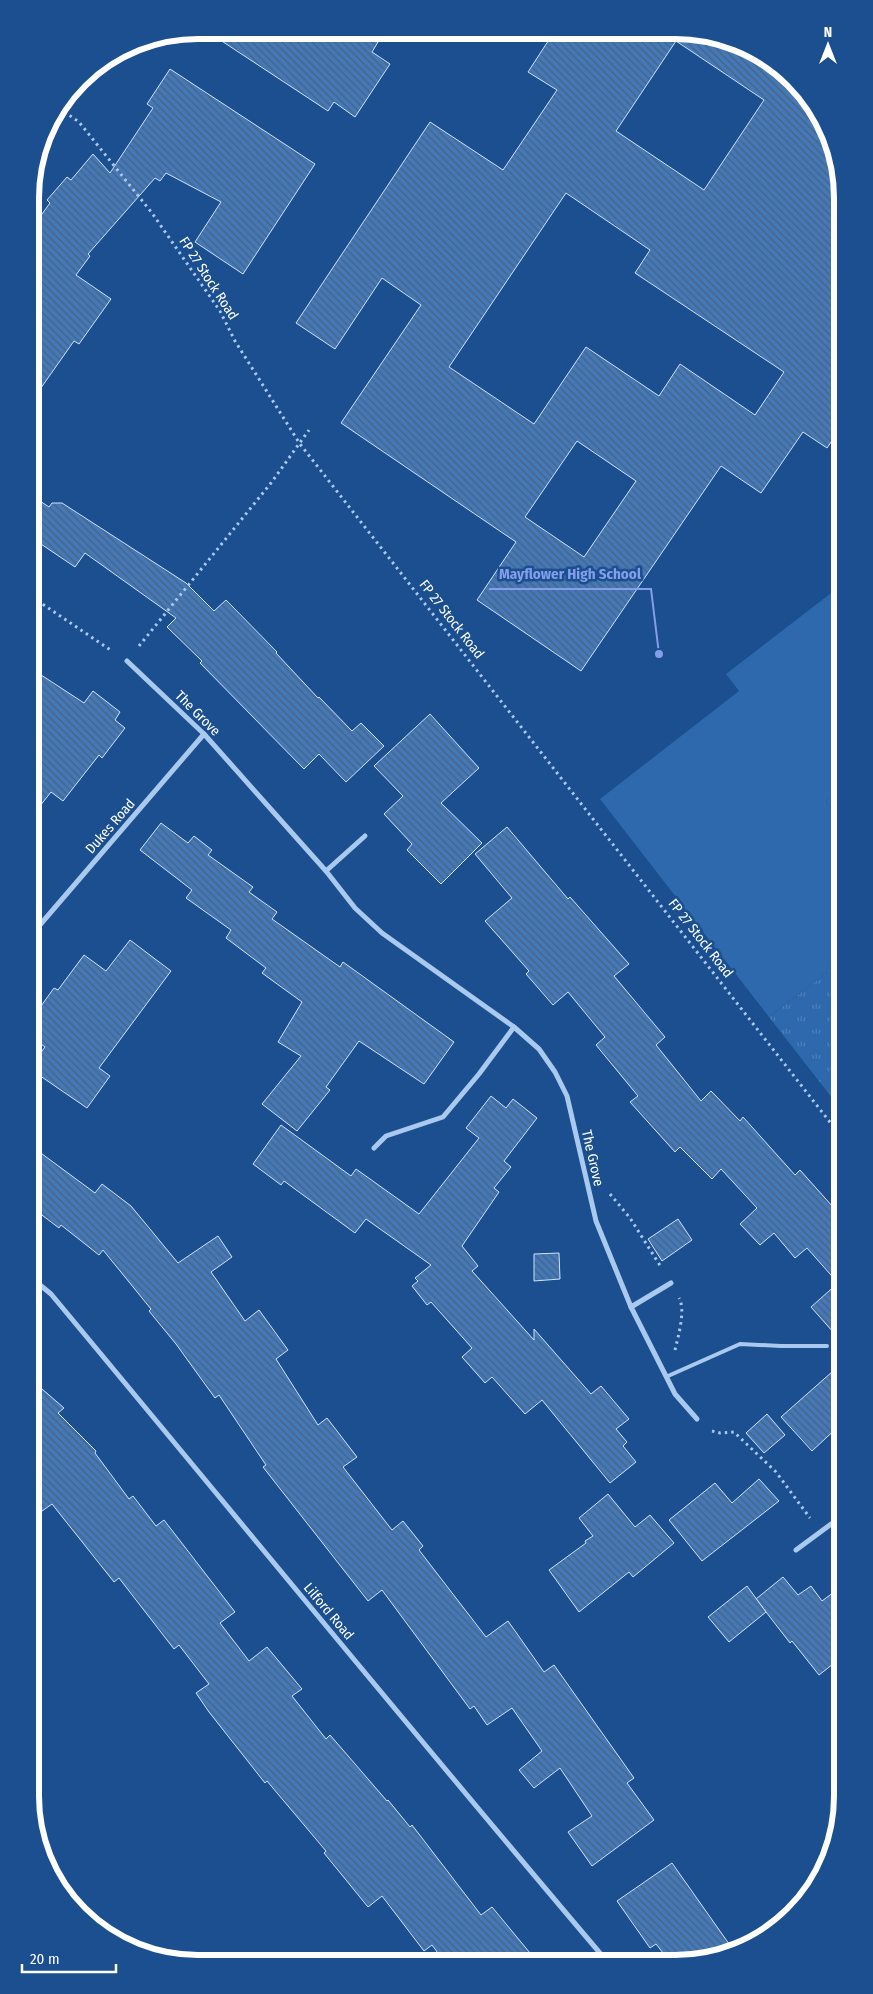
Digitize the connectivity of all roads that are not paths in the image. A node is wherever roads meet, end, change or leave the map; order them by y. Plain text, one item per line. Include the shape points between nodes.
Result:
1 (127, 661) road end
2 (204, 734) junction
3 (365, 836) dead end
4 (326, 871) junction
5 (39, 926) edge
6 (514, 1027) junction
7 (374, 1148) dead end
8 (671, 1283) road end
9 (39, 1284) edge
10 (631, 1307) junction
11 (826, 1346) dead end
12 (668, 1376) junction
13 (697, 1420) dead end
14 (834, 1521) edge
15 (796, 1550) dead end
16 (602, 1955) edge

1 - 2 street, The Grove
2 - 4 street, The Grove
2 - 5 street, Dukes Road
3 - 4 street
4 - 6 street, The Grove via 355,908 382,933
6 - 7 street via 443,1117 386,1136
6 - 10 street, The Grove via 539,1050 567,1096 596,1221
8 - 10 street
9 - 16 street, Lilford Road
10 - 12 street, The Grove
11 - 12 lane via 740,1344
12 - 13 street, The Grove via 675,1394
14 - 15 street

